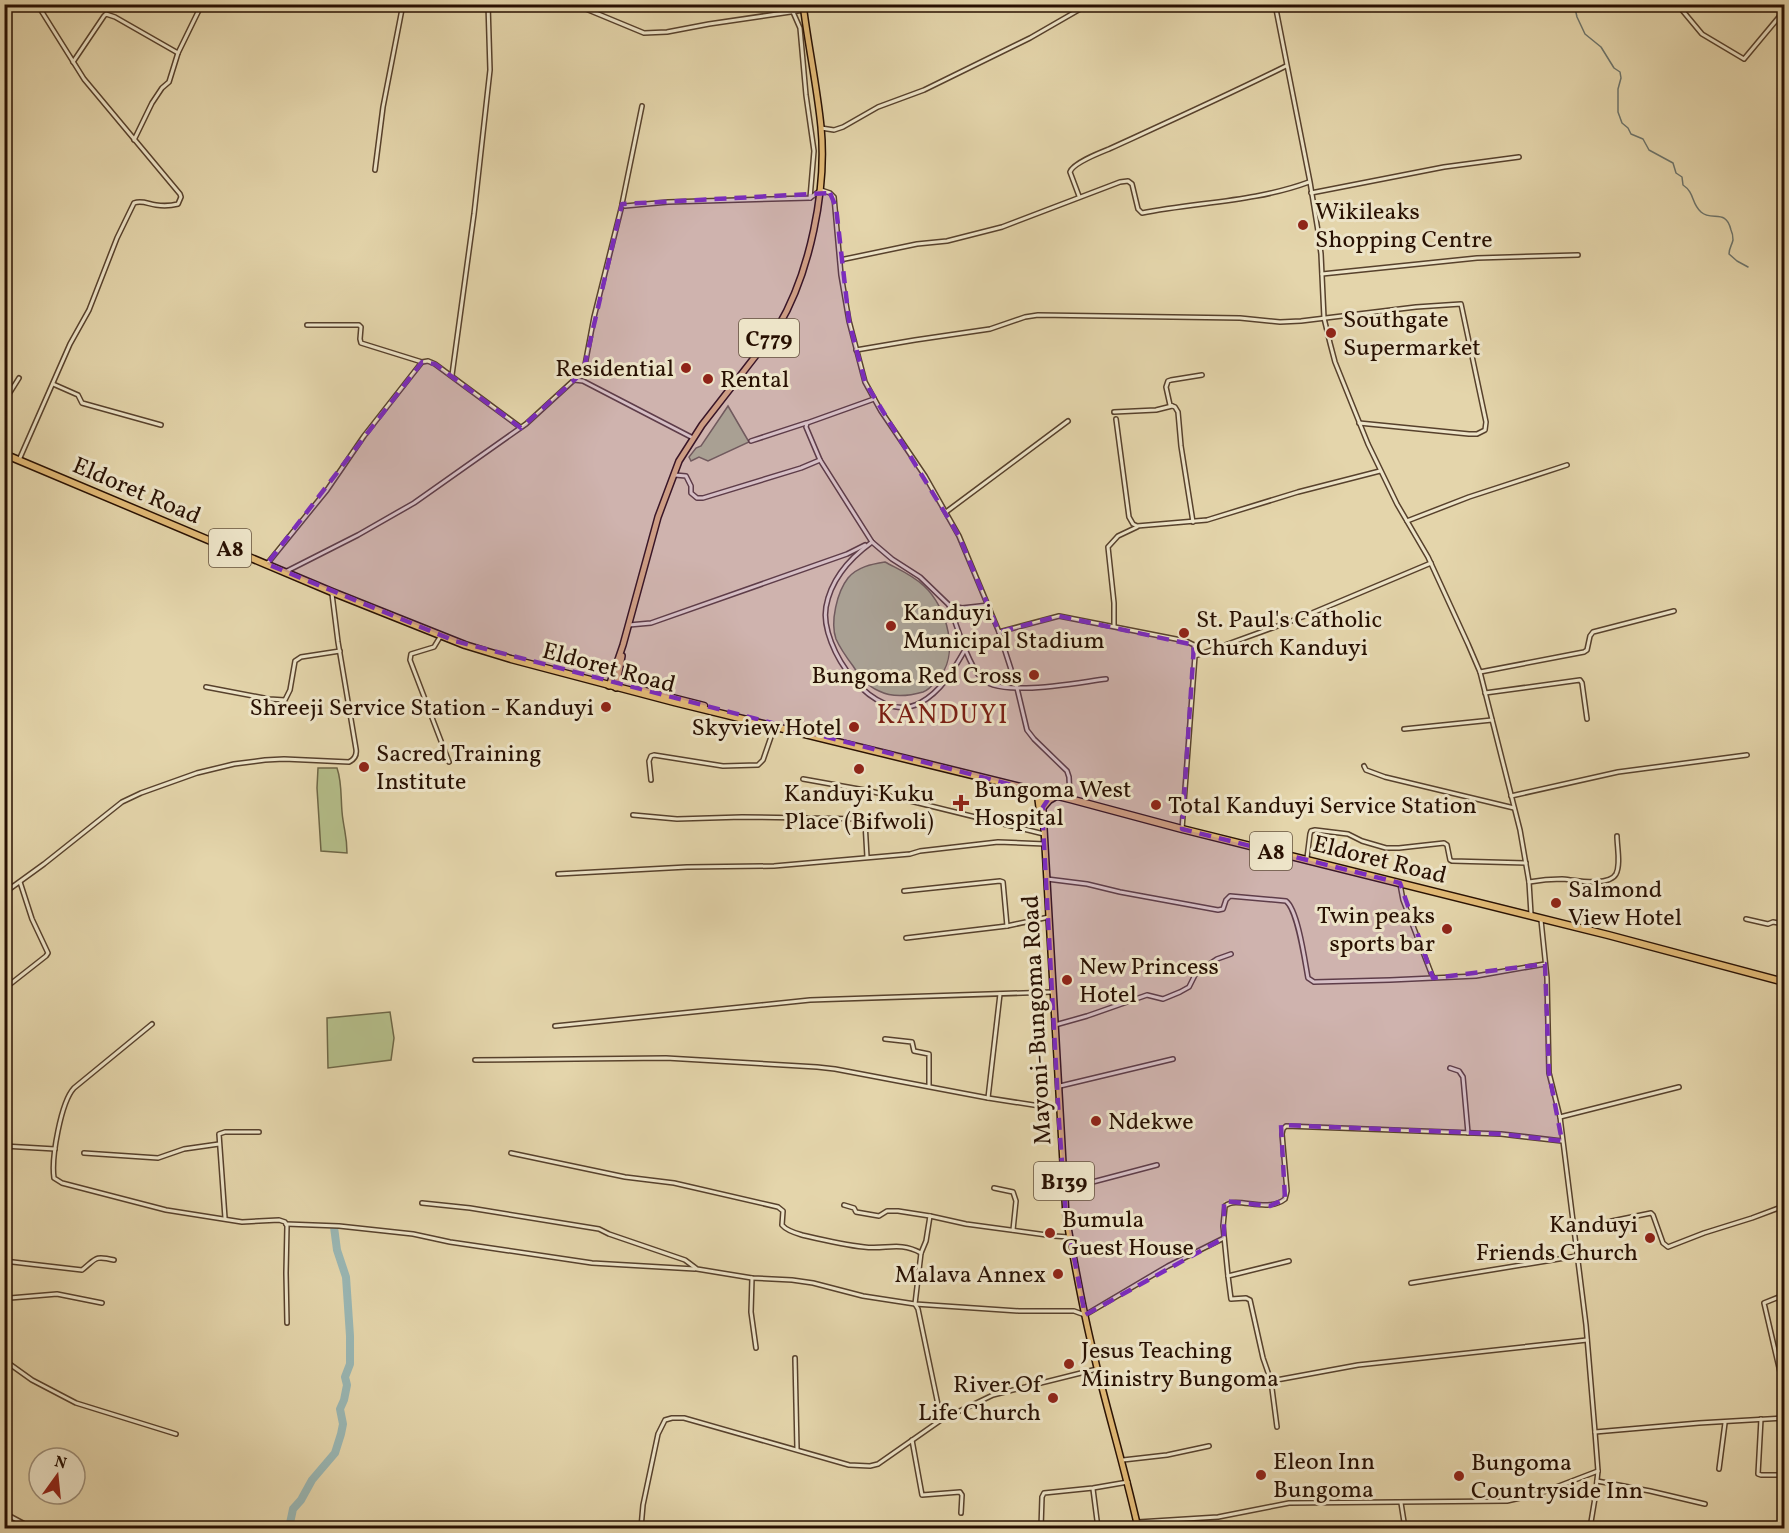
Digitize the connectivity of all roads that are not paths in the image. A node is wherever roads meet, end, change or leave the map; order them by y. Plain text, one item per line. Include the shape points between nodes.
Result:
1 (37, 4) edge
2 (202, 4) edge
3 (403, 4) edge
4 (488, 4) edge
5 (574, 4) edge
6 (1089, 4) edge
7 (1275, 4) edge
8 (1677, 4) edge
9 (803, 7) edge
10 (1785, 11) edge
11 (793, 12) junction
12 (178, 53) junction
13 (811, 58) junction
14 (802, 59) junction
15 (73, 62) junction
16 (1286, 66) junction
17 (642, 106) dead end
18 (821, 128) junction
19 (134, 140) junction
20 (1519, 157) dead end
21 (375, 170) dead end
22 (1310, 182) junction
23 (821, 190) junction
24 (1311, 193) junction
25 (1079, 196) junction
26 (810, 198) junction
27 (622, 204) junction
28 (1578, 255) dead end
29 (840, 260) junction
30 (1322, 274) junction
31 (1324, 318) junction
32 (306, 325) dead end
33 (856, 350) junction
34 (422, 362) junction
35 (452, 375) junction
36 (1202, 375) dead end
37 (20, 378) dead end
38 (574, 380) junction
39 (52, 384) junction
40 (874, 399) junction
41 (4, 402) edge
42 (1172, 406) junction
43 (1114, 412) dead end
44 (1116, 419) dead end
45 (1068, 421) dead end
46 (807, 423) junction
47 (1359, 423) junction
48 (161, 425) dead end
49 (520, 427) junction
50 (693, 438) junction
51 (751, 441) dead end
52 (4, 453) edge
53 (19, 460) junction
54 (820, 460) junction
55 (1567, 465) dead end
56 (1380, 471) junction
57 (673, 474) junction
58 (946, 512) junction
59 (1407, 521) junction
60 (1193, 522) junction
61 (1137, 526) junction
62 (872, 542) junction
63 (1431, 563) junction
64 (267, 564) junction
65 (286, 572) junction
66 (332, 591) junction
67 (989, 604) junction
68 (949, 605) junction
69 (1674, 611) dead end
70 (629, 624) junction
71 (1114, 626) junction
72 (999, 632) junction
73 (441, 635) junction
74 (966, 648) junction
75 (340, 651) junction
76 (1195, 656) junction
77 (1480, 672) junction
78 (1106, 679) dead end
79 (613, 685) junction
80 (206, 687) dead end
81 (1017, 688) junction
82 (1485, 693) junction
83 (1587, 719) dead end
84 (1492, 720) junction
85 (775, 726) junction
86 (1404, 729) dead end
87 (1747, 755) dead end
88 (449, 762) dead end
89 (1364, 766) dead end
90 (803, 779) dead end
91 (651, 780) dead end
92 (1040, 792) junction
93 (1056, 796) junction
94 (1511, 796) junction
95 (1070, 799) junction
96 (1043, 807) junction
97 (1514, 808) junction
98 (633, 815) dead end
99 (1043, 826) junction
100 (1182, 829) junction
101 (1044, 834) junction
102 (1617, 836) dead end
103 (1045, 843) junction
104 (867, 857) junction
105 (1306, 860) junction
106 (1526, 863) junction
107 (558, 874) dead end
108 (1047, 879) junction
109 (20, 882) junction
110 (1529, 882) junction
111 (1400, 883) junction
112 (904, 891) dead end
113 (4, 893) edge
114 (1532, 916) junction
115 (1049, 917) junction
116 (1541, 918) junction
117 (1746, 920) dead end
118 (1785, 924) edge
119 (1007, 926) junction
120 (906, 938) dead end
121 (1231, 954) dead end
122 (1545, 964) junction
123 (1433, 978) junction
124 (1785, 982) edge
125 (4, 989) edge
126 (1053, 992) junction
127 (1000, 994) junction
128 (152, 1024) dead end
129 (1055, 1025) junction
130 (555, 1026) dead end
131 (885, 1039) dead end
132 (1173, 1059) dead end
133 (475, 1060) dead end
134 (1450, 1068) dead end
135 (929, 1086) junction
136 (1058, 1086) junction
137 (1679, 1087) dead end
138 (988, 1098) junction
139 (1059, 1108) junction
140 (1560, 1117) junction
141 (259, 1132) dead end
142 (1468, 1132) junction
143 (1562, 1141) junction
144 (219, 1144) junction
145 (4, 1146) edge
146 (55, 1149) junction
147 (84, 1153) dead end
148 (511, 1153) dead end
149 (1157, 1165) dead end
150 (994, 1188) dead end
151 (1064, 1190) junction
152 (422, 1203) dead end
153 (844, 1205) dead end
154 (1785, 1206) edge
155 (930, 1216) junction
156 (225, 1218) junction
157 (286, 1224) junction
158 (1573, 1229) junction
159 (1013, 1230) junction
160 (1070, 1237) junction
161 (1224, 1238) junction
162 (921, 1253) junction
163 (1576, 1256) junction
164 (114, 1260) dead end
165 (4, 1261) edge
166 (1289, 1261) dead end
167 (697, 1269) junction
168 (1228, 1275) junction
169 (752, 1278) junction
170 (1411, 1283) dead end
171 (1785, 1295) edge
172 (102, 1303) dead end
173 (915, 1304) junction
174 (4, 1312) edge
175 (1084, 1315) junction
176 (287, 1323) dead end
177 (1587, 1340) junction
178 (756, 1348) dead end
179 (795, 1358) dead end
180 (4, 1360) edge
181 (1097, 1369) junction
182 (1271, 1381) junction
183 (1785, 1389) edge
184 (1785, 1418) edge
185 (1761, 1419) junction
186 (941, 1420) junction
187 (1725, 1422) junction
188 (1277, 1427) dead end
189 (1595, 1432) junction
190 (176, 1434) dead end
191 (912, 1440) junction
192 (1209, 1446) dead end
193 (797, 1449) junction
194 (1123, 1460) junction
195 (1719, 1468) dead end
196 (1598, 1471) junction
197 (1785, 1475) edge
198 (1597, 1481) junction
199 (1128, 1482) junction
200 (1093, 1488) junction
201 (1401, 1503) junction
202 (1705, 1504) dead end
203 (4, 1513) edge
204 (961, 1513) dead end
205 (1138, 1525) edge
206 (32, 1528) edge
207 (641, 1528) edge
208 (1041, 1528) edge
209 (1098, 1528) edge
210 (1405, 1528) edge
211 (1590, 1528) edge

1 - 15 street
2 - 12 street
3 - 21 street
4 - 35 street via 490,70
5 - 11 street via 644,33
6 - 18 street via 924,90 878,107 843,127
7 - 16 street
8 - 10 street via 1702,34 1744,60
9 - 11 street
9 - 13 main road, C779
11 - 14 street via 800,28
12 - 15 street via 106,14
12 - 19 street via 169,82 152,103
13 - 14 street
13 - 18 main road, C779
14 - 26 street via 814,151
15 - 19 street
16 - 22 street
16 - 25 street via 1073,167 1070,172
17 - 27 street
18 - 23 main road, C779
19 - 39 street via 181,200 166,206 134,203 89,310
20 - 24 street
22 - 24 street
22 - 25 street via 1252,197 1142,213 1128,181
23 - 26 street
23 - 29 street via 834,197
23 - 50 main road, C779 via 807,257 786,314
24 - 30 street
25 - 29 street via 968,236
26 - 27 street
27 - 38 street via 585,365
28 - 30 street via 1477,258
29 - 33 street
30 - 31 street
31 - 33 street via 1280,322 1038,315 990,329
31 - 47 street via 1335,362
31 - 47 street via 1462,305 1486,424 1483,432 1468,434
32 - 34 street via 359,325 361,343
33 - 40 street
34 - 35 street via 432,362
34 - 64 street
35 - 49 street
36 - 42 street via 1168,381
37 - 41 street
38 - 49 street
38 - 50 street via 583,381
39 - 48 street via 78,394 82,403
39 - 53 street
40 - 46 street
40 - 58 street
42 - 43 street
42 - 60 street via 1178,412
44 - 61 street via 1129,517
45 - 58 street
46 - 51 street
46 - 54 street
47 - 56 street
49 - 65 street via 414,503
50 - 57 main road, C779
52 - 53 highway, Eldoret Road / A8
53 - 64 highway, Eldoret Road / A8
54 - 57 street via 703,498 691,493 686,476
54 - 62 street
55 - 59 street
56 - 59 street
56 - 60 street
57 - 70 main road, C779
58 - 67 street
59 - 63 street
60 - 61 street
61 - 71 street via 1118,536 1108,547
62 - 68 street via 920,577
62 - 70 street via 705,605 651,623
62 - 74 street via 848,562 831,590 826,608 830,640 856,683 886,705 910,707 945,682
63 - 76 street via 1305,616
63 - 77 street
64 - 65 highway, Eldoret Road / A8
65 - 66 highway, Eldoret Road / A8
66 - 73 highway, Eldoret Road / A8
66 - 75 street
67 - 68 street via 962,608
67 - 72 street
68 - 74 street
69 - 77 street via 1593,632 1584,652
70 - 79 main road, C779
71 - 72 street via 1059,616
71 - 76 street via 1191,643
72 - 81 street
73 - 79 highway, Eldoret Road / A8 via 511,659
73 - 88 street via 434,647 411,654 410,660
74 - 81 street via 986,683
75 - 80 street via 295,661 285,700
75 - 109 street via 357,753 353,760 234,764 141,793 122,802
76 - 100 street
77 - 82 street
78 - 81 street
79 - 85 highway, Eldoret Road / A8
81 - 95 street via 1027,730 1067,771
82 - 83 street via 1580,680
82 - 84 street
84 - 86 street
84 - 94 street
85 - 91 street via 758,765 723,766 654,755 649,760
85 - 92 highway, Eldoret Road / A8
87 - 94 street via 1618,772
89 - 97 street via 1385,777
90 - 101 street via 870,791
92 - 93 highway, Eldoret Road / A8
92 - 96 main road
92 - 99 main road
93 - 95 highway, Eldoret Road / A8
93 - 96 highway
94 - 97 street
95 - 100 highway, Eldoret Road / A8
96 - 99 main road
97 - 106 street
98 - 104 street via 677,819 862,819
99 - 101 main road, Mayoni-Bungoma Road / B139
100 - 105 highway, Eldoret Road / A8
101 - 103 main road, Mayoni-Bungoma Road / B139
102 - 110 street via 1618,868 1610,879
103 - 104 street via 986,843
103 - 108 main road, Mayoni-Bungoma Road / B139
104 - 107 street via 774,866
105 - 106 street via 1310,834 1315,830 1348,834 1386,848 1444,843 1452,861
105 - 111 highway, Eldoret Road / A8
106 - 110 street
108 - 115 main road, Mayoni-Bungoma Road / B139
108 - 123 street via 1218,910 1223,909 1230,896 1282,900 1292,907 1312,982
109 - 113 street
109 - 125 street via 48,953
110 - 114 street
111 - 114 highway, Eldoret Road / A8
111 - 123 street
112 - 119 street via 1003,882
114 - 116 highway, Eldoret Road / A8
115 - 119 street
115 - 126 main road, Mayoni-Bungoma Road / B139
116 - 122 street
116 - 124 highway, Eldoret Road / A8
117 - 118 street
119 - 120 street
121 - 129 street via 1196,973 1188,989 1166,998 1147,995
122 - 123 street via 1476,976
122 - 140 street via 1549,1073
126 - 127 street
126 - 129 main road, Mayoni-Bungoma Road / B139
127 - 130 street via 810,1000
127 - 138 street
128 - 146 street via 71,1092 63,1109
129 - 136 main road, Mayoni-Bungoma Road / B139
131 - 135 street via 910,1041 914,1051 929,1054
132 - 136 street
133 - 135 street via 666,1058 818,1067
134 - 142 street via 1463,1077
135 - 138 street
136 - 139 main road, Mayoni-Bungoma Road / B139
137 - 140 street
138 - 139 street
139 - 151 main road, Mayoni-Bungoma Road / B139
140 - 143 street
141 - 144 street via 222,1132
142 - 143 street
142 - 161 street via 1286,1126 1282,1134 1286,1196 1270,1206 1227,1203
143 - 158 street
144 - 147 street via 158,1158
144 - 156 street
145 - 146 street
146 - 156 street via 53,1176 58,1182 157,1208
148 - 162 street via 674,1183 777,1207 783,1210 782,1225 793,1233 864,1247 898,1246
149 - 151 street
150 - 159 street via 1013,1192
151 - 160 main road, Mayoni-Bungoma Road / B139
152 - 167 street via 599,1229 685,1260
153 - 155 street via 870,1215 898,1211
154 - 158 street via 1668,1247 1663,1244 1651,1213
155 - 159 street
155 - 162 street
156 - 157 street via 250,1222 279,1220
157 - 167 street via 412,1234 592,1263
157 - 176 street
158 - 163 street
159 - 160 street
160 - 175 main road, Mayoni-Bungoma Road / B139
161 - 168 street
161 - 175 street
162 - 173 street
163 - 170 street
163 - 177 street
164 - 165 street via 98,1257 82,1270
166 - 168 street
167 - 169 street
168 - 182 street via 1232,1299 1250,1300
169 - 173 street via 792,1280
169 - 178 street via 750,1312
171 - 183 street via 1765,1302 1764,1307
172 - 174 street via 57,1294 10,1298
173 - 175 street via 1074,1311
173 - 186 street
175 - 181 main road, Mayoni-Bungoma Road / B139
177 - 182 street via 1358,1365
177 - 189 street
179 - 193 street
180 - 190 street via 76,1403
181 - 186 street via 993,1395
181 - 194 main road, Mayoni-Bungoma Road / B139
182 - 188 street
184 - 185 street
185 - 187 street
185 - 197 street via 1758,1474
186 - 191 street
187 - 189 street
187 - 195 street
189 - 196 street
191 - 193 street via 870,1466 849,1465
191 - 204 street via 922,1495 960,1492
192 - 194 street
193 - 207 street via 684,1418 665,1420 658,1434
194 - 199 main road, Mayoni-Bungoma Road / B139
196 - 198 street
196 - 201 street via 1507,1502
198 - 202 street
198 - 211 street
199 - 200 street
199 - 205 main road, Mayoni-Bungoma Road / B139
200 - 208 street via 1044,1493
200 - 209 street
201 - 205 street via 1289,1503 1218,1517
201 - 210 street
203 - 206 street

